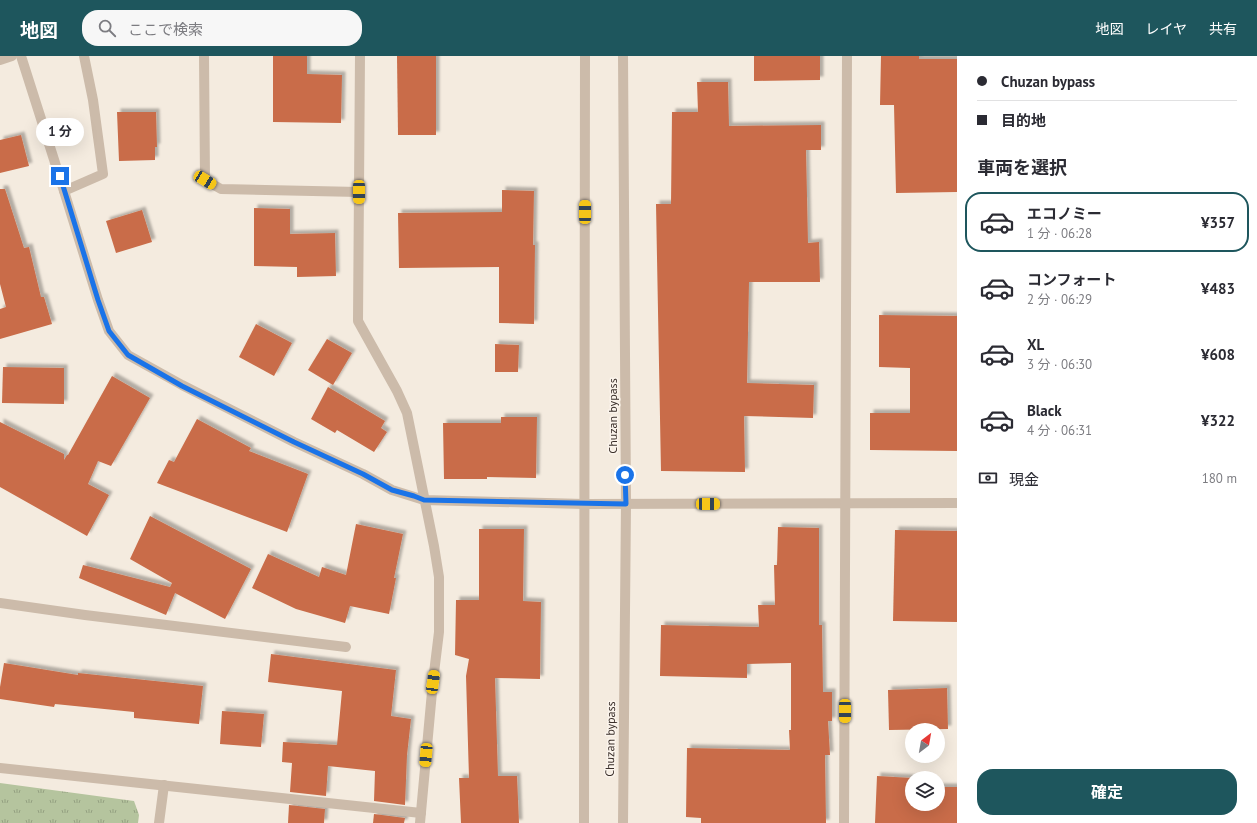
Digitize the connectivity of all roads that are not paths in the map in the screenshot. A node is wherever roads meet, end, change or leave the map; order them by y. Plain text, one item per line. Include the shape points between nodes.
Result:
1 (12, 56) edge
2 (21, 56) edge
3 (84, 56) edge
4 (204, 56) edge
5 (360, 56) edge
6 (585, 56) edge
7 (623, 56) edge
8 (847, 56) edge
9 (0, 60) edge
10 (64, 191) junction
11 (359, 192) junction
12 (424, 500) junction
13 (957, 503) edge
14 (584, 504) junction
15 (626, 504) junction
16 (846, 504) junction
17 (0, 603) edge
18 (346, 647) dead end
19 (0, 768) edge
20 (164, 785) junction
21 (421, 818) edge
22 (159, 823) edge
23 (584, 823) edge
24 (623, 823) edge
25 (844, 823) edge

1 - 9 street
2 - 10 street
3 - 10 street via 103,174
4 - 11 street via 205,180 221,189
5 - 11 street
6 - 14 street, Chuzan bypass
7 - 15 street, Chuzan bypass
8 - 16 street
10 - 12 street via 109,331 128,355 182,386 294,442 392,490
11 - 12 street via 358,321 407,413
12 - 14 street
12 - 21 street via 439,577 439,632
13 - 16 street
14 - 15 street
14 - 23 street, Chuzan bypass
15 - 16 street
15 - 24 street, Chuzan bypass
16 - 25 street
17 - 18 street
19 - 20 street
20 - 21 street
20 - 22 street

